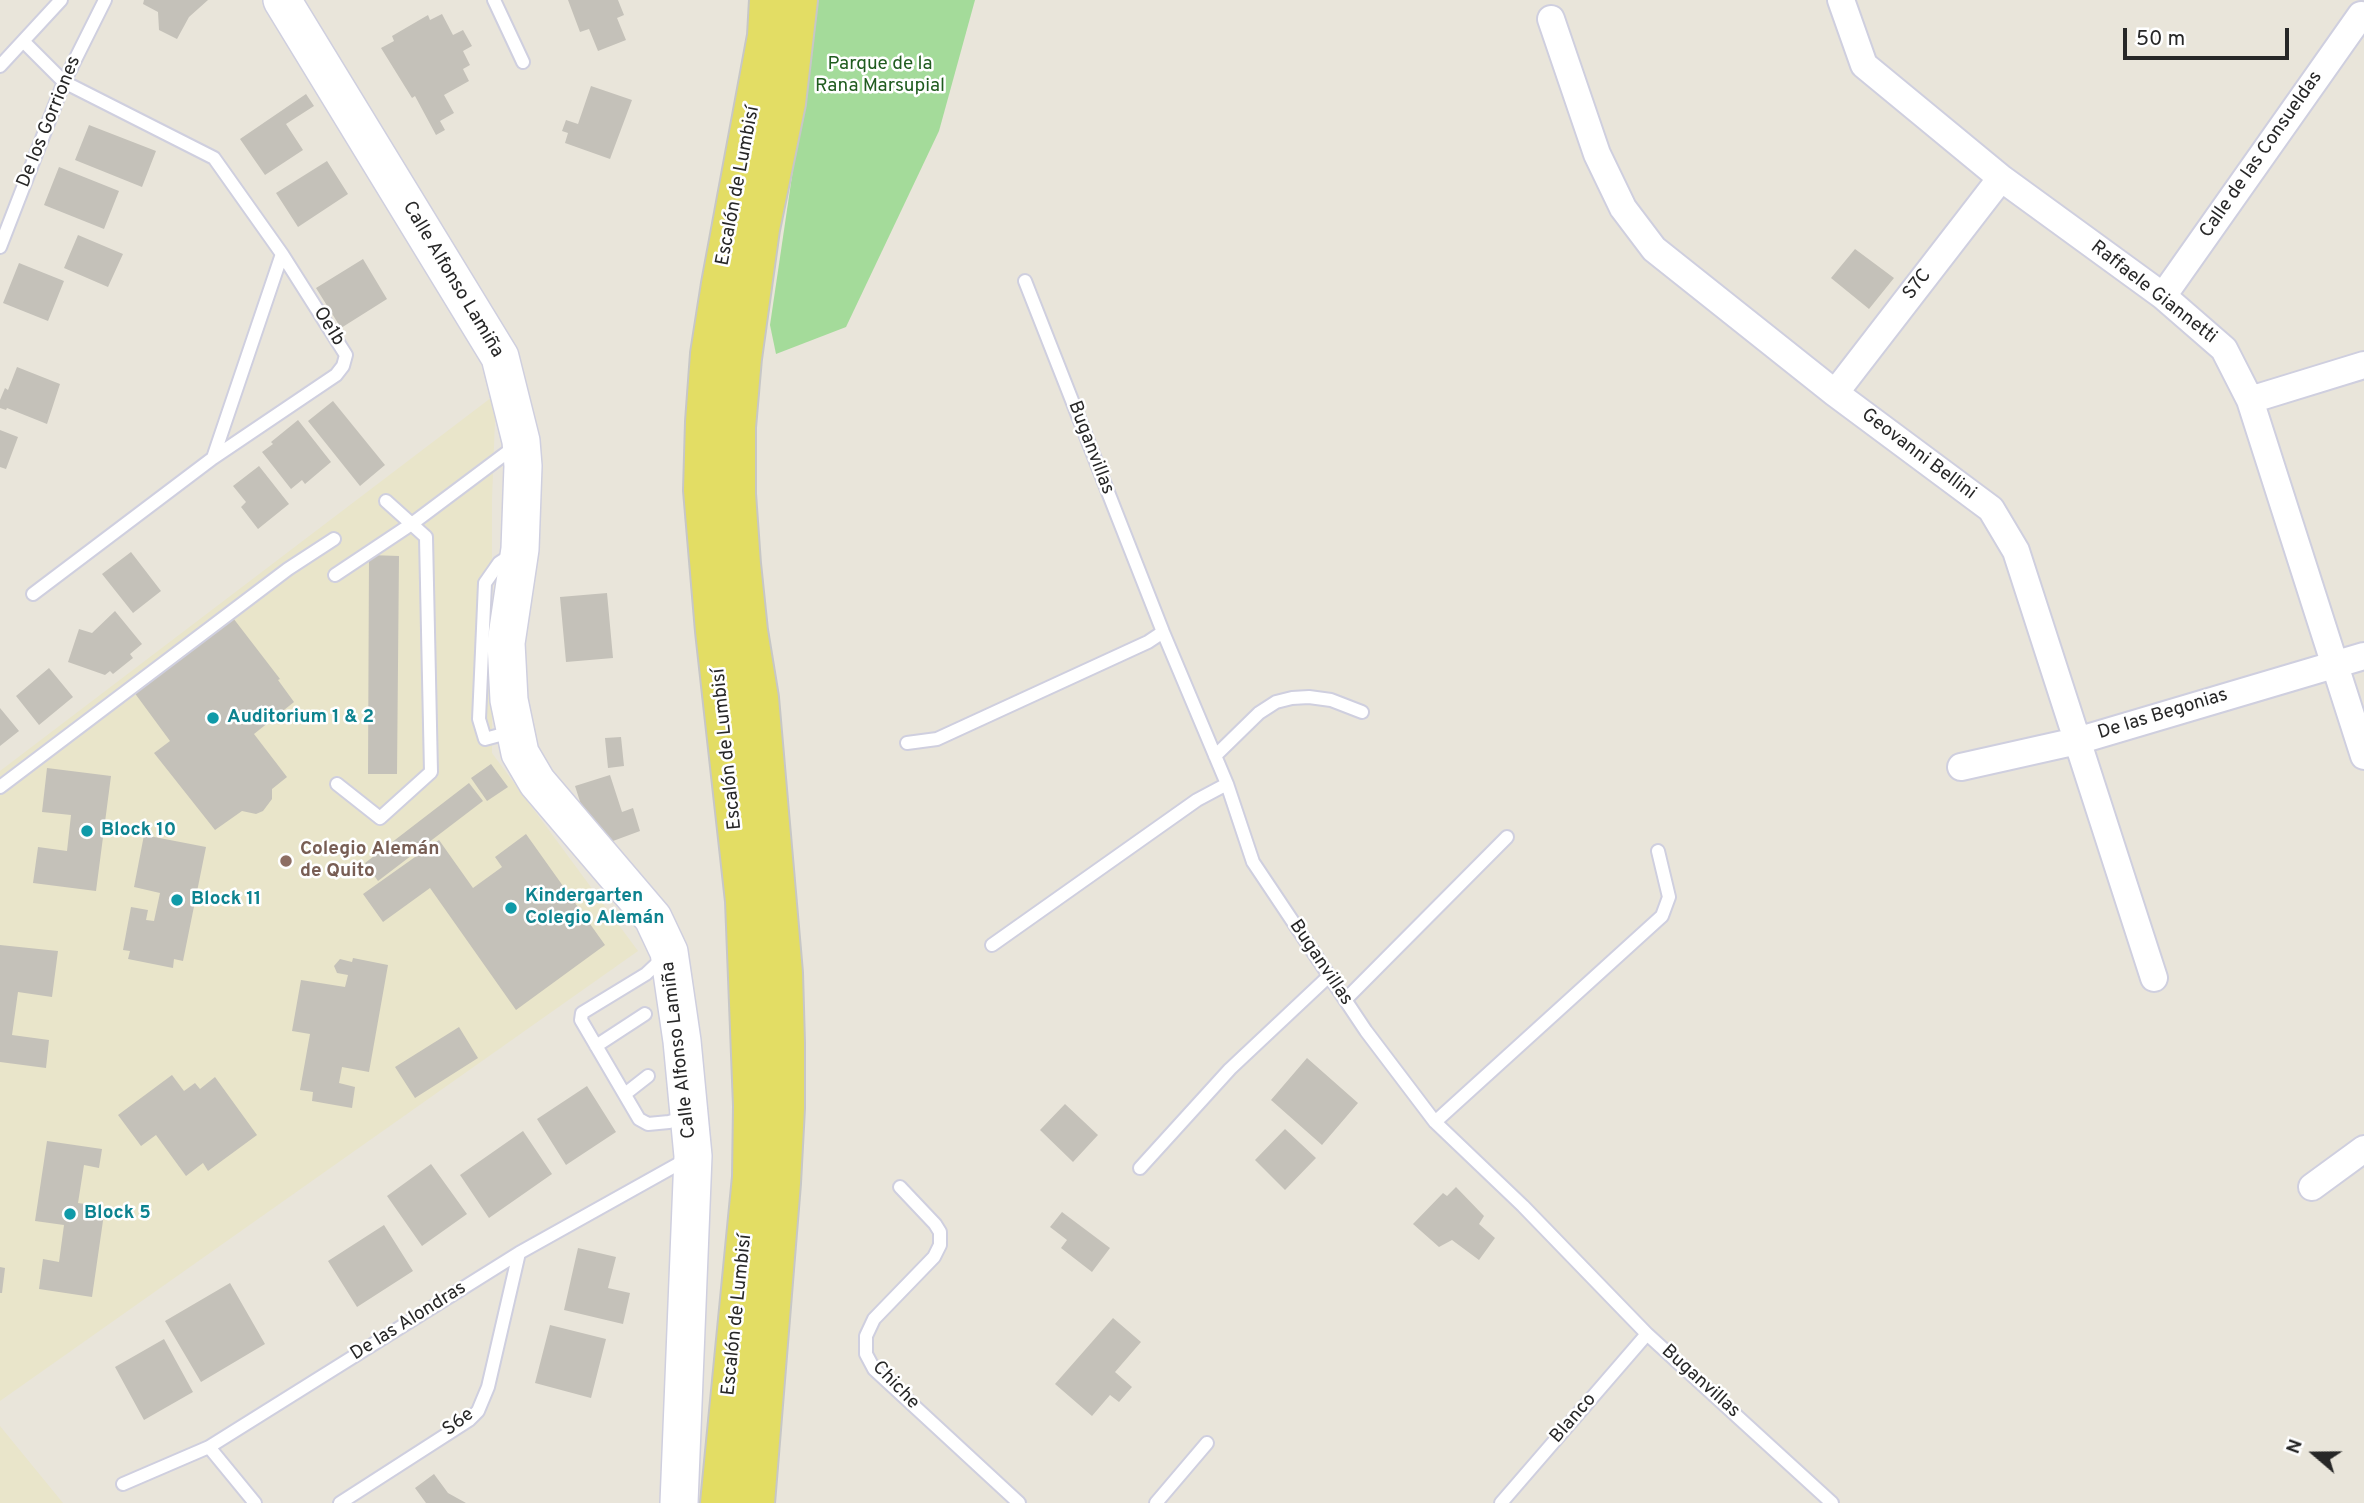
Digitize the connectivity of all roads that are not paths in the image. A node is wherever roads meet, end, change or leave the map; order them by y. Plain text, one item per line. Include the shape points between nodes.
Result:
1 (61, 0) edge
2 (106, 0) edge
3 (282, 0) edge
4 (494, 0) edge
5 (769, 0) edge
6 (798, 0) edge
7 (1842, 0) edge
8 (2361, 15) dead end
9 (1551, 19) dead end
10 (24, 41) junction
11 (523, 62) dead end
12 (0, 66) edge
13 (64, 82) junction
14 (2001, 178) junction
15 (0, 247) edge
16 (282, 254) junction
17 (1025, 281) dead end
18 (2163, 296) junction
19 (2364, 365) edge
20 (1835, 393) junction
21 (2250, 400) junction
22 (522, 441) junction
23 (213, 458) junction
24 (386, 501) dead end
25 (413, 523) junction
26 (334, 538) dead end
27 (335, 575) dead end
28 (33, 594) dead end
29 (1163, 632) junction
30 (2364, 656) edge
31 (2335, 665) junction
32 (1362, 712) dead end
33 (2077, 741) junction
34 (907, 743) dead end
35 (1215, 756) junction
36 (2364, 756) edge
37 (1961, 767) dead end
38 (1227, 784) junction
39 (337, 785) dead end
40 (0, 787) edge
41 (1507, 837) dead end
42 (1658, 851) dead end
43 (992, 945) dead end
44 (669, 952) junction
45 (1329, 975) junction
46 (2154, 978) dead end
47 (1345, 1000) junction
48 (645, 1014) dead end
49 (596, 1046) junction
50 (648, 1076) dead end
51 (625, 1094) junction
52 (690, 1116) junction
53 (1435, 1122) junction
54 (2364, 1149) edge
55 (692, 1156) junction
56 (1140, 1168) dead end
57 (900, 1187) dead end
58 (2312, 1188) dead end
59 (519, 1253) junction
60 (1647, 1334) junction
61 (1207, 1443) dead end
62 (208, 1447) junction
63 (123, 1484) dead end
64 (255, 1503) edge
65 (340, 1503) edge
66 (679, 1503) edge
67 (720, 1503) edge
68 (755, 1503) edge
69 (1019, 1503) edge
70 (1156, 1503) edge
71 (1501, 1503) edge
72 (1832, 1503) edge

1 - 10 lane
2 - 13 lane, De los Gorriones
3 - 22 street, Calle Alfonso Lamiña via 500,357
4 - 11 lane
5 - 67 main road, Escalón de Lumbisí via 767,36 710,354 705,422 703,491 745,901 754,1106 752,1177
6 - 68 main road, Escalón de Lumbisí via 786,103 760,229 736,427 741,564 759,698 785,1043 781,1183
7 - 14 street, Raffaele Giannetti via 1864,65
8 - 18 street, Calle de las Consueldas
9 - 20 street, Geovanni Bellini via 1597,154 1622,208 1654,248
10 - 12 lane
10 - 13 lane, Oe1b
13 - 15 lane, De los Gorriones
13 - 16 lane, Oe1b via 214,158
14 - 18 street, Raffaele Giannetti
14 - 20 street, S7C
16 - 23 lane
16 - 23 lane, Oe1b via 346,355 336,375
17 - 29 lane, Buganvillas
18 - 21 street, Raffaele Giannetti via 2224,349
19 - 21 street
20 - 33 street, Geovanni Bellini via 1991,509 2016,551
21 - 31 street, Raffaele Giannetti
22 - 25 lane
22 - 44 street, Calle Alfonso Lamiña via 520,549 506,643 509,700 520,753 537,782 653,918
23 - 28 lane, Oe1b
24 - 25 lane
25 - 27 lane
25 - 39 lane via 426,537 431,772 380,818
26 - 40 lane
29 - 34 lane via 937,739
29 - 35 lane, Buganvillas
30 - 31 street, De las Begonias
31 - 33 street, De las Begonias
31 - 36 street, Raffaele Giannetti
32 - 35 lane via 1309,698 1276,702
33 - 37 street, De las Begonias
33 - 46 street, Geovanni Bellini
35 - 38 lane, Buganvillas
38 - 43 lane
38 - 45 lane, Buganvillas via 1253,862
41 - 47 lane
42 - 53 lane via 1669,897 1662,916
44 - 49 lane via 646,974 582,1013 581,1020
44 - 52 street, Calle Alfonso Lamiña
45 - 47 lane, Buganvillas
45 - 56 lane via 1230,1069
47 - 53 lane, Buganvillas
48 - 49 lane
49 - 51 lane
50 - 51 lane
51 - 52 lane via 639,1119 648,1124
52 - 55 street, Calle Alfonso Lamiña
53 - 60 lane, Buganvillas
54 - 58 street
55 - 59 lane, De las Alondras
55 - 66 street, Calle Alfonso Lamiña
57 - 69 lane, Chiche via 935,1224 940,1245 934,1257 874,1319 866,1336 866,1354 874,1369
59 - 62 lane, De las Alondras
59 - 65 lane, S6e via 488,1387 478,1411
60 - 71 lane, Blanco
60 - 72 lane, Buganvillas
61 - 70 lane
62 - 63 lane, De las Alondras
62 - 64 lane

